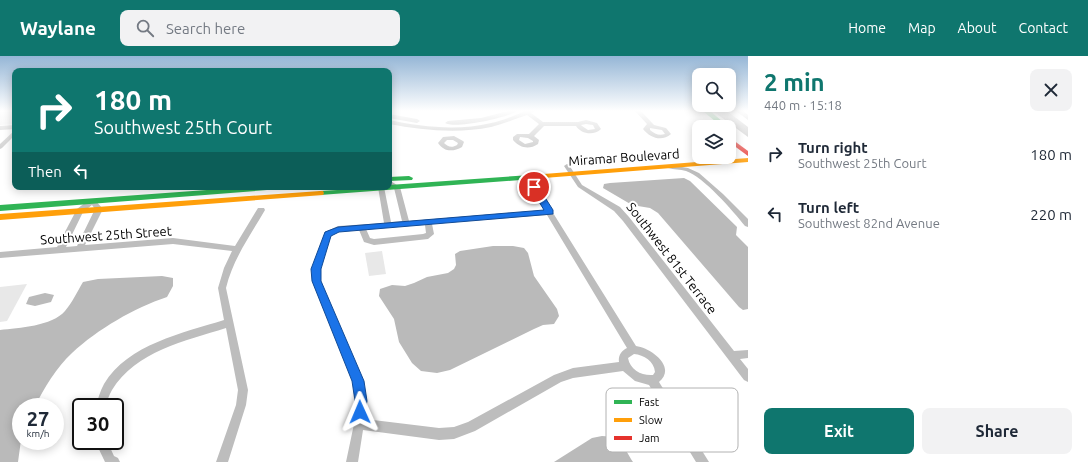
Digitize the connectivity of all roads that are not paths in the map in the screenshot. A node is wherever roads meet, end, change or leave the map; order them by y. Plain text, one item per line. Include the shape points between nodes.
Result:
1 (450, 130) edge
2 (536, 130) edge
3 (12, 135) edge
4 (530, 136) dead end
5 (451, 138) dead end
6 (736, 138) edge
7 (736, 144) edge
8 (0, 147) edge
9 (748, 153) edge
10 (736, 154) edge
11 (692, 157) edge
12 (668, 166) junction
13 (569, 170) junction
14 (528, 177) junction
15 (392, 183) edge
16 (240, 190) edge
17 (354, 190) edge
18 (381, 190) edge
19 (92, 201) junction
20 (0, 208) edge
21 (99, 209) junction
22 (80, 210) junction
23 (261, 210) dead end
24 (550, 212) junction
25 (0, 217) edge
26 (428, 222) junction
27 (406, 224) junction
28 (748, 224) edge
29 (388, 225) junction
30 (362, 227) junction
31 (80, 248) junction
32 (238, 249) junction
33 (60, 250) junction
34 (0, 255) edge
35 (228, 323) junction
36 (633, 350) junction
37 (748, 354) edge
38 (732, 356) junction
39 (625, 366) junction
40 (748, 377) edge
41 (652, 380) junction
42 (657, 388) edge
43 (104, 398) edge
44 (359, 424) junction
45 (105, 450) edge
46 (697, 452) edge
47 (114, 462) edge
48 (222, 462) edge
49 (352, 462) edge
50 (703, 462) edge

1 - 5 street
2 - 4 street
3 - 8 street
6 - 9 street
7 - 9 street
9 - 10 street
9 - 12 street, Miramar Boulevard
11 - 13 street, Miramar Boulevard
12 - 13 street, Miramar Boulevard
12 - 28 street via 692,172 702,178 741,214
13 - 14 street, Miramar Boulevard
13 - 15 street, Miramar Boulevard
13 - 38 street, Southwest 81st Terrace via 580,186 617,209
14 - 15 street, Miramar Boulevard
14 - 24 street
15 - 27 street
16 - 19 street
17 - 21 street, Miramar Boulevard
18 - 29 street
19 - 20 street
19 - 21 street
19 - 22 street
21 - 22 street, Miramar Boulevard
21 - 31 street
22 - 25 street, Miramar Boulevard
22 - 33 street
23 - 32 street
24 - 26 street
24 - 36 street
26 - 27 street
26 - 30 street via 430,234 425,237 374,242 367,240 362,233
27 - 29 street
29 - 30 street
30 - 44 street via 328,234 316,269 316,281 358,381 361,401
31 - 32 street, Southwest 25th Street via 173,242
31 - 33 street, Southwest 25th Street
32 - 35 street via 222,288
33 - 34 street, Southwest 25th Street
35 - 43 street via 156,347 136,358 118,375
35 - 48 street via 243,390 241,405
36 - 39 street via 625,353
36 - 41 street via 645,352 655,360 659,375
37 - 38 street
38 - 40 street, Southwest 81st Terrace
39 - 41 street via 634,375
39 - 44 street via 572,373 558,378 471,427 454,433 439,434
41 - 42 street
44 - 49 street
45 - 47 street via 110,460
46 - 50 street

